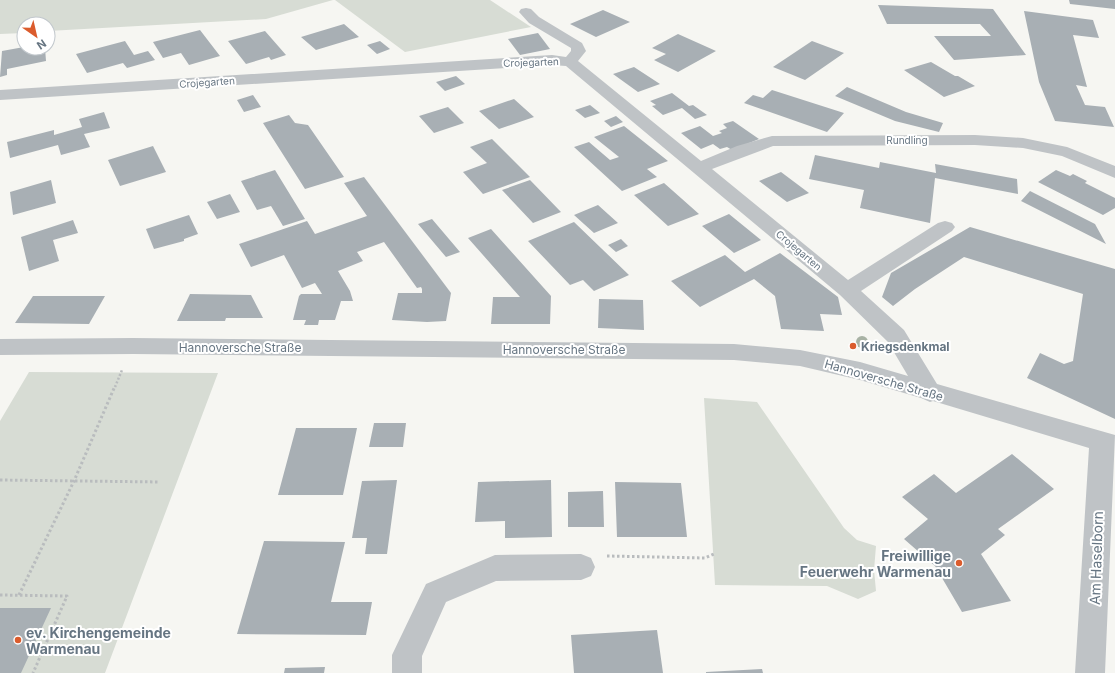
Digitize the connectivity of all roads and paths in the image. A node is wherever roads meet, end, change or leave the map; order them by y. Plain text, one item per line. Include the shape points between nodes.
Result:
1 (526, 12) dead end
2 (570, 62) junction
3 (0, 95) edge
4 (699, 168) junction
5 (1115, 173) edge
6 (945, 227) dead end
7 (847, 290) junction
8 (133, 346) junction
9 (0, 347) edge
10 (930, 393) junction
11 (1108, 444) edge
12 (0, 480) edge
13 (74, 481) junction
14 (160, 482) dead end
15 (714, 554) dead end
16 (581, 567) joint
17 (0, 595) edge
18 (19, 595) junction
19 (33, 673) edge
20 (407, 673) edge
21 (1090, 673) edge

1 - 2 street via 534,20 577,46 579,51
2 - 3 street, Crojegarten via 552,60
2 - 4 street, Crojegarten
4 - 5 street, Rundling via 772,141 975,140 1050,147
4 - 7 street, Crojegarten
6 - 7 street
7 - 10 street, Crojegarten via 896,336
8 - 9 street, Hannoversche Straße
8 - 10 street, Hannoversche Straße via 734,352 800,358 860,371
8 - 13 path
10 - 11 street, Hannoversche Straße
11 - 21 street, Am Haselborn
12 - 13 path
13 - 14 path
13 - 18 path
15 - 16 path via 705,558 596,555
16 - 20 street via 495,568 436,592 407,655
17 - 18 path
18 - 19 path via 67,596

